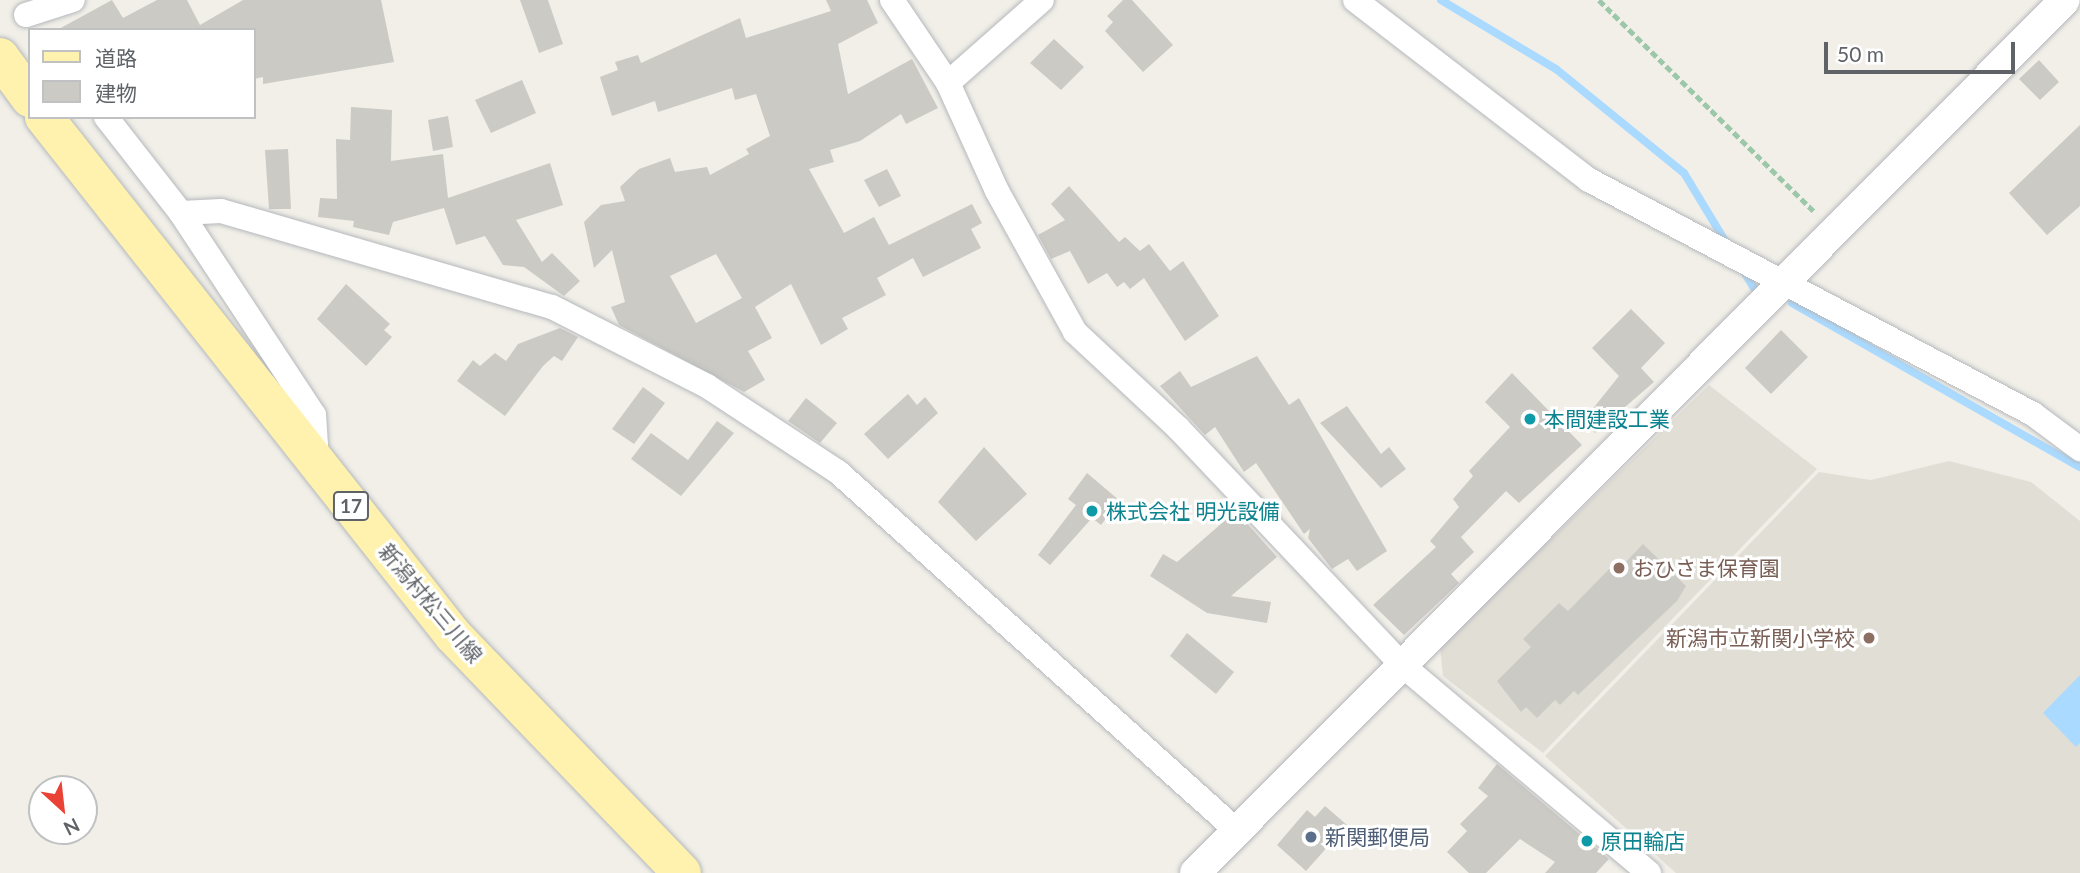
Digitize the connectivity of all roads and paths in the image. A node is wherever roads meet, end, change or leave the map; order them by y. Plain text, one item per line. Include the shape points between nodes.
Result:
1 (73, 0) edge
2 (892, 0) edge
3 (1042, 0) edge
4 (1355, 0) edge
5 (1599, 0) edge
6 (2065, 0) edge
7 (26, 15) edge
8 (0, 57) edge
9 (948, 83) junction
10 (28, 95) edge
11 (46, 119) edge
12 (108, 119) edge
13 (180, 213) junction
14 (1832, 229) junction
15 (1780, 279) junction
16 (2080, 449) edge
17 (317, 462) junction
18 (1402, 665) junction
19 (1236, 830) junction
20 (675, 869) edge
21 (1195, 873) edge
22 (1649, 873) edge

1 - 7 street
2 - 9 street
3 - 9 street
4 - 15 street via 1589,180
5 - 14 path
6 - 14 street
8 - 10 main road
9 - 18 street via 997,191 1075,332 1178,428
11 - 17 main road, 新潟村松三川線 / 17
12 - 13 street
13 - 17 street via 314,415
13 - 19 street via 221,211 552,307 707,386 838,472
14 - 15 street
15 - 16 street via 2033,414
15 - 18 street
17 - 20 main road, 新潟村松三川線 / 17 via 453,635
18 - 19 street
18 - 22 street
19 - 21 street

